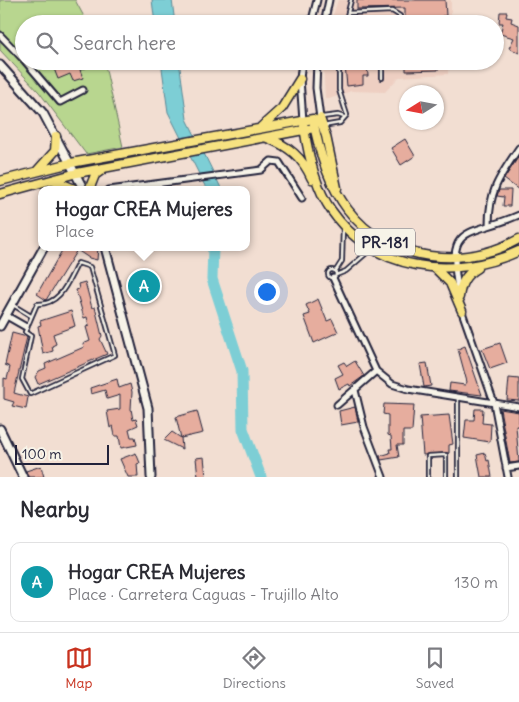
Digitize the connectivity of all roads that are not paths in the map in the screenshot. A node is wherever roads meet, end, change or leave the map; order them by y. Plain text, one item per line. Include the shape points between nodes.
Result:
1 (317, 0) edge
2 (329, 0) edge
3 (351, 0) edge
4 (348, 13) joint
5 (313, 15) edge
6 (326, 15) edge
7 (398, 15) edge
8 (0, 35) edge
9 (15, 51) edge
10 (0, 65) edge
11 (33, 70) edge
12 (301, 70) edge
13 (317, 70) edge
14 (339, 70) edge
15 (382, 70) edge
16 (382, 78) dead end
17 (300, 79) junction
18 (83, 90) dead end
19 (344, 117) junction
20 (316, 118) junction
21 (303, 121) junction
22 (318, 128) junction
23 (256, 129) junction
24 (304, 130) junction
25 (56, 136) junction
26 (265, 137) junction
27 (519, 148) edge
28 (71, 163) junction
29 (102, 170) junction
30 (36, 172) junction
31 (77, 173) junction
32 (51, 180) junction
33 (0, 181) edge
34 (67, 186) edge
35 (82, 186) edge
36 (91, 186) edge
37 (136, 186) edge
38 (0, 194) edge
39 (302, 198) dead end
40 (330, 208) junction
41 (519, 215) edge
42 (489, 224) junction
43 (342, 225) junction
44 (519, 239) edge
45 (371, 249) junction
46 (42, 251) edge
47 (106, 251) edge
48 (519, 252) edge
49 (454, 257) junction
50 (481, 265) junction
51 (433, 267) junction
52 (454, 269) junction
53 (334, 275) junction
54 (459, 296) junction
55 (12, 304) junction
56 (462, 311) junction
57 (5, 315) junction
58 (31, 316) junction
59 (0, 326) edge
60 (26, 327) junction
61 (376, 371) junction
62 (355, 390) junction
63 (458, 397) junction
64 (494, 404) junction
65 (338, 405) dead end
66 (519, 407) edge
67 (0, 429) edge
68 (519, 466) edge
69 (506, 468) junction
70 (23, 477) edge
71 (151, 477) edge
72 (383, 477) edge
73 (428, 477) edge
74 (446, 477) edge
75 (458, 477) edge
76 (508, 477) edge

1 - 5 street
2 - 6 street
3 - 4 lane
4 - 7 lane via 392,11
8 - 9 street
10 - 25 street via 43,114
11 - 18 street via 60,102
12 - 17 street
13 - 20 street
14 - 19 lane via 339,90 347,110
15 - 16 lane
17 - 21 street
17 - 23 main road via 282,108
19 - 20 lane
19 - 22 lane via 340,123
20 - 21 main road
20 - 22 main road
21 - 23 main road
21 - 24 main road, PR-181
22 - 24 main road
22 - 49 main road, PR-181 via 340,199 358,221 385,242 415,253
23 - 28 main road
24 - 26 main road
24 - 40 main road, PR-181 via 313,167
25 - 28 street
25 - 30 main road via 56,151
26 - 29 main road
26 - 40 main road via 282,143 299,156
27 - 42 street via 496,182 489,204
28 - 30 main road
28 - 31 street
29 - 31 main road
29 - 36 main road via 95,175
30 - 33 main road
31 - 32 main road
31 - 35 street
32 - 34 main road
32 - 38 main road
37 - 39 street via 261,170 271,161 278,162
40 - 43 main road, PR-181
41 - 42 street
42 - 49 street via 464,234
43 - 45 main road, PR-181
43 - 53 lane via 343,255
44 - 49 main road, PR-181 via 483,253
45 - 51 main road, PR-181
45 - 53 lane via 346,271
46 - 55 street
47 - 71 street via 148,408
48 - 50 main road, PR-181
49 - 52 street
50 - 52 main road, PR-181
50 - 54 main road via 466,276
51 - 52 main road, PR-181
51 - 56 main road via 450,283
52 - 54 street
53 - 61 street
54 - 56 street
55 - 57 street
55 - 58 lane
56 - 64 street
57 - 59 street
57 - 60 street
58 - 60 lane
58 - 60 lane via 37,304 49,304 58,298 78,263 90,267 115,355 30,394 22,379 31,336 25,332
61 - 62 street
61 - 63 street via 392,384
62 - 65 street
62 - 72 street via 364,427
63 - 64 street
63 - 75 lane
64 - 66 street
64 - 69 street
67 - 70 street
68 - 69 street
69 - 76 street
73 - 74 lane via 428,456 446,455

